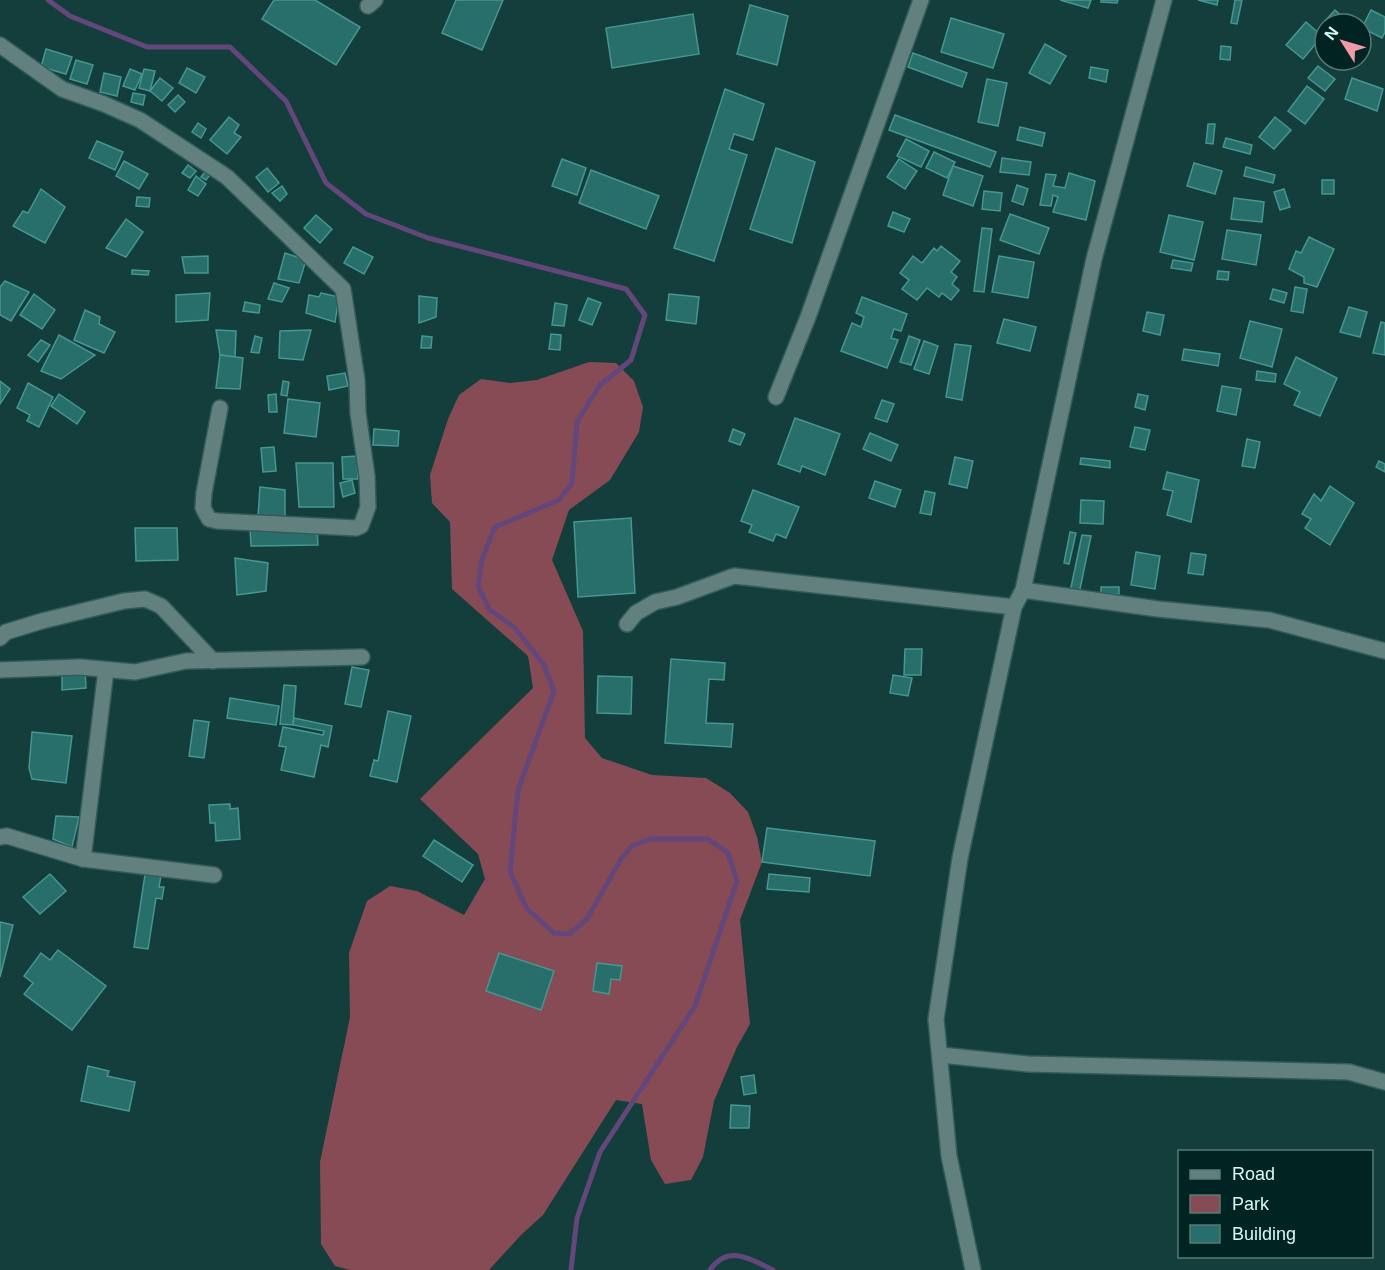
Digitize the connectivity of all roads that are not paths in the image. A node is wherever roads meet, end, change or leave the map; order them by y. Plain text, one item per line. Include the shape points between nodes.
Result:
1 (921, 0) edge
2 (1164, 0) edge
3 (0, 45) edge
4 (776, 397) dead end
5 (220, 408) dead end
6 (1023, 590) junction
7 (1014, 607) junction
8 (627, 624) dead end
9 (0, 638) edge
10 (1385, 651) edge
11 (363, 657) dead end
12 (213, 661) junction
13 (0, 670) edge
14 (106, 670) junction
15 (0, 837) edge
16 (83, 859) junction
17 (213, 875) dead end
18 (941, 1055) junction
19 (1385, 1082) edge
20 (973, 1270) edge

1 - 4 street
2 - 6 street via 1094,259
3 - 5 street via 62,89 140,120 212,166 343,289 367,476 368,507 361,526 209,519 203,508 204,493
6 - 7 street
6 - 10 street via 1269,620
7 - 8 street via 734,576 655,602 636,613
7 - 18 street via 960,858 936,1019
9 - 12 street via 6,632 42,621 145,599 160,606
11 - 12 street
12 - 14 street via 186,661 135,672
13 - 14 street
14 - 16 street
15 - 16 street
16 - 17 street
18 - 19 street via 1029,1064 1349,1072
18 - 20 street via 949,1156

